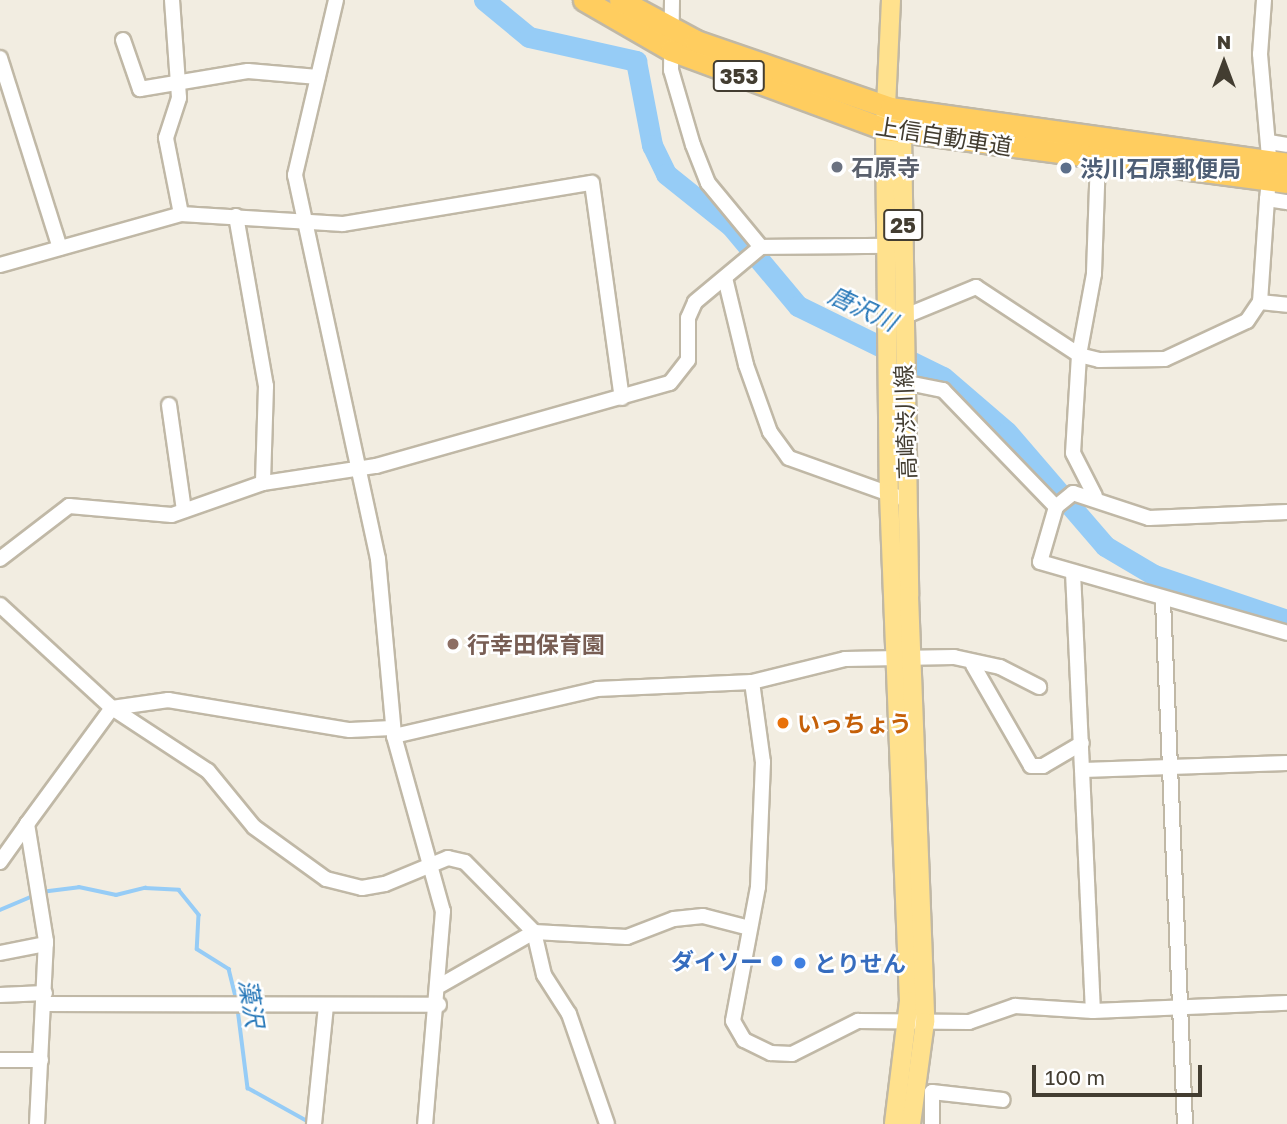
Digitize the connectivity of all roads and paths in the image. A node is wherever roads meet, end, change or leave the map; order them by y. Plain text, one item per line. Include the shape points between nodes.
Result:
1 (172, 0) edge
2 (336, 0) edge
3 (584, 0) edge
4 (620, 0) edge
5 (672, 0) edge
6 (891, 0) edge
7 (1264, 0) edge
8 (670, 28) junction
9 (123, 40) dead end
10 (671, 50) junction
11 (0, 58) edge
12 (317, 78) junction
13 (177, 81) junction
14 (891, 108) junction
15 (894, 131) junction
16 (1287, 145) edge
17 (1098, 158) junction
18 (1275, 171) edge
19 (1287, 202) edge
20 (181, 214) junction
21 (236, 216) junction
22 (302, 220) junction
23 (886, 246) junction
24 (761, 247) junction
25 (60, 248) junction
26 (0, 265) edge
27 (725, 278) junction
28 (1260, 302) junction
29 (1287, 305) edge
30 (903, 317) junction
31 (895, 342) junction
32 (1079, 355) junction
33 (898, 373) junction
34 (622, 398) junction
35 (169, 405) dead end
36 (359, 468) junction
37 (263, 483) junction
38 (889, 494) junction
39 (1096, 496) junction
40 (908, 500) junction
41 (1056, 507) junction
42 (184, 510) junction
43 (1287, 512) edge
44 (0, 559) edge
45 (1073, 572) junction
46 (1163, 601) junction
47 (0, 606) edge
48 (1287, 633) edge
49 (903, 658) junction
50 (973, 665) junction
51 (752, 682) junction
52 (1039, 687) dead end
53 (113, 708) junction
54 (393, 732) junction
55 (1082, 743) junction
56 (1287, 763) edge
57 (1170, 767) junction
58 (1083, 770) junction
59 (27, 824) junction
60 (0, 862) edge
61 (433, 867) junction
62 (749, 928) junction
63 (534, 932) junction
64 (46, 944) junction
65 (0, 953) edge
66 (441, 985) junction
67 (0, 995) edge
68 (45, 999) junction
69 (1287, 1003) edge
70 (439, 1005) junction
71 (326, 1006) junction
72 (1181, 1008) junction
73 (1093, 1012) junction
74 (917, 1022) junction
75 (0, 1060) edge
76 (41, 1060) junction
77 (1003, 1100) dead end
78 (37, 1124) edge
79 (314, 1124) edge
80 (425, 1124) edge
81 (607, 1124) edge
82 (894, 1124) edge
83 (911, 1124) edge
84 (932, 1124) edge
85 (1185, 1124) edge

1 - 13 street
2 - 12 street
3 - 10 highway, 上信自動車道 / 353
4 - 8 highway, 上信自動車道 / 353
5 - 8 street
6 - 14 main road, 25
7 - 18 street via 1260,54
8 - 10 street
8 - 14 highway, 上信自動車道 / 353
9 - 13 street via 134,85 147,90
10 - 15 highway, 上信自動車道 / 353
10 - 24 street via 671,70 708,183
11 - 25 street
12 - 13 street via 248,71
12 - 22 street via 295,175
13 - 20 street via 177,113 166,138
14 - 15 main road, 高崎渋川線 / 25
14 - 18 highway, 上信自動車道
15 - 17 highway, 上信自動車道
15 - 23 main road, 高崎渋川線 / 25
15 - 30 main road, 高崎渋川線 / 25
16 - 18 street
17 - 18 highway, 上信自動車道
17 - 32 street via 1094,274
18 - 19 street
18 - 28 street
20 - 21 street
20 - 25 street
21 - 22 street
21 - 37 street via 266,386
22 - 34 street via 343,224 592,183
22 - 36 street
23 - 24 street
23 - 31 main road, 高崎渋川線 / 25
24 - 27 street
25 - 26 street
27 - 34 street via 689,311 682,374
27 - 38 street via 746,365 771,432 789,458
28 - 29 street
28 - 32 street via 1247,321 1165,359 1118,362
30 - 31 main road, 高崎渋川線 / 25
30 - 32 street via 976,287
31 - 33 main road, 高崎渋川線 / 25
32 - 39 street via 1073,453
33 - 38 main road, 高崎渋川線 / 25
33 - 40 main road, 高崎渋川線 / 25
33 - 41 street via 943,390
34 - 36 street
35 - 42 street
36 - 37 street
36 - 54 street via 378,558
37 - 42 street
38 - 40 street
38 - 49 main road, 高崎渋川線 / 25
39 - 41 street via 1073,493
39 - 43 street via 1149,518
40 - 49 main road, 高崎渋川線 / 25
41 - 45 street via 1040,562
42 - 44 street via 121,514 69,506
45 - 46 street
45 - 55 street
46 - 48 street
46 - 57 street
47 - 53 street
49 - 50 street via 954,657
49 - 51 street via 845,659
49 - 74 main road, 高崎渋川線 / 25
50 - 52 street via 1000,667
50 - 55 street via 1031,766 1044,766
51 - 54 street via 597,689
51 - 62 street via 762,762 758,887
53 - 54 street via 168,700 350,730
53 - 59 street
53 - 61 street via 208,771 254,827 326,879 362,888
54 - 61 street
55 - 58 street
56 - 57 street
57 - 58 street
57 - 72 street
58 - 73 street
59 - 60 street
59 - 64 street
61 - 63 street via 448,858 465,862
61 - 66 street via 443,920
62 - 63 street via 703,916 674,919 627,937
62 - 74 street via 733,1021 744,1040 771,1054 792,1054 858,1021
63 - 66 street
63 - 81 street via 544,975 569,1014
64 - 65 street
64 - 68 street
66 - 70 street
67 - 68 street
68 - 71 street
68 - 76 street
69 - 72 street
70 - 71 street
70 - 80 street
71 - 79 street
72 - 73 street
72 - 85 street
73 - 74 street via 1015,1006 969,1022
74 - 82 main road, 25
74 - 83 main road, 25
75 - 76 street
76 - 78 street
77 - 84 street via 932,1091

